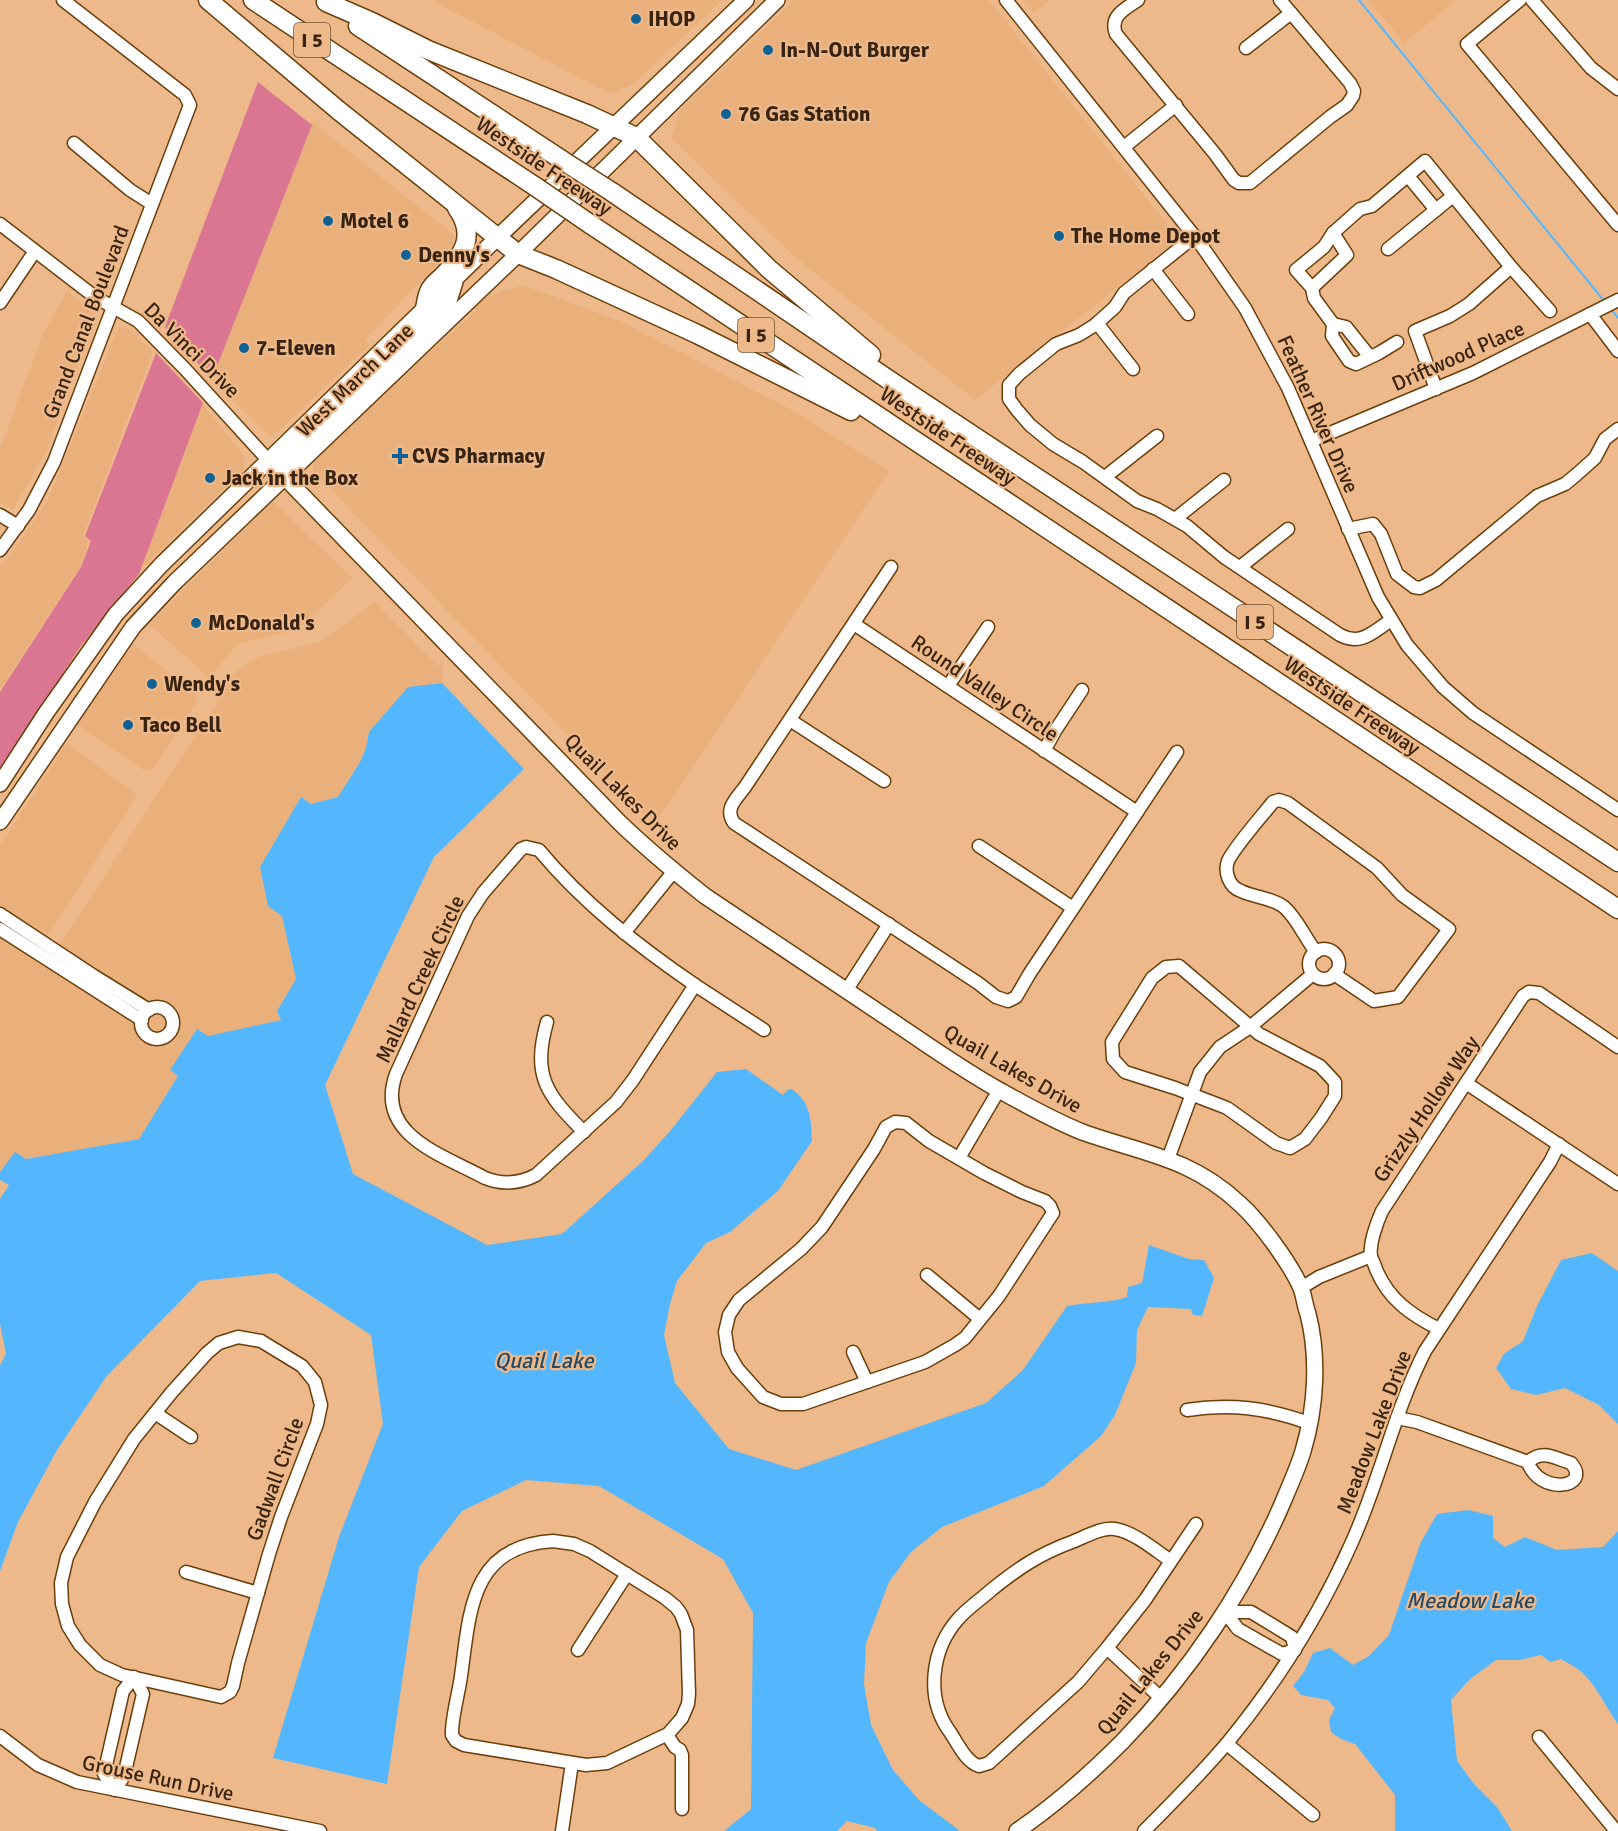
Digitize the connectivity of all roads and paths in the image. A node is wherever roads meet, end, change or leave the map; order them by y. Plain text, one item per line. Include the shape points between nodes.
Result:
1 (63, 0) edge
2 (208, 0) edge
3 (746, 0) edge
4 (777, 0) edge
5 (1006, 0) edge
6 (1138, 0) edge
7 (1280, 0) edge
8 (1520, 0) edge
9 (1532, 0) edge
10 (324, 1) edge
11 (260, 4) edge
12 (1291, 13) junction
13 (371, 28) junction
14 (1246, 48) dead end
15 (1618, 89) edge
16 (1176, 105) junction
17 (615, 126) junction
18 (636, 137) junction
19 (74, 143) dead end
20 (1124, 147) junction
21 (1408, 176) junction
22 (1453, 196) junction
23 (152, 204) junction
24 (456, 207) junction
25 (1436, 210) junction
26 (0, 224) edge
27 (1618, 225) edge
28 (1333, 233) junction
29 (1195, 236) junction
30 (497, 238) junction
31 (1388, 249) dead end
32 (35, 251) junction
33 (518, 254) junction
34 (1511, 267) junction
35 (1153, 269) junction
36 (457, 277) junction
37 (1312, 288) junction
38 (1618, 300) edge
39 (0, 303) edge
40 (113, 306) junction
41 (425, 309) junction
42 (1550, 311) dead end
43 (1188, 314) dead end
44 (1590, 314) junction
45 (1097, 323) junction
46 (1333, 324) junction
47 (1397, 342) dead end
48 (1618, 351) edge
49 (1370, 357) junction
50 (1133, 369) dead end
51 (892, 382) junction
52 (1436, 388) junction
53 (1618, 429) edge
54 (1157, 436) dead end
55 (1311, 441) junction
56 (922, 447) junction
57 (268, 460) junction
58 (286, 476) junction
59 (1105, 477) junction
60 (1224, 480) dead end
61 (0, 515) edge
62 (1175, 519) junction
63 (18, 526) junction
64 (1288, 529) dead end
65 (1348, 529) junction
66 (0, 550) edge
67 (891, 567) dead end
68 (1240, 567) junction
69 (1391, 620) junction
70 (854, 624) junction
71 (988, 627) dead end
72 (948, 687) junction
73 (1082, 690) dead end
74 (790, 720) junction
75 (1044, 751) junction
76 (1177, 752) dead end
77 (884, 782) dead end
78 (0, 784) edge
79 (1618, 810) edge
80 (1137, 812) junction
81 (0, 822) edge
82 (979, 846) dead end
83 (1618, 862) edge
84 (674, 871) junction
85 (1073, 908) junction
86 (1618, 909) edge
87 (0, 914) edge
88 (889, 924) junction
89 (0, 928) edge
90 (624, 933) junction
91 (1316, 952) junction
92 (1313, 974) junction
93 (1335, 974) junction
94 (695, 985) junction
95 (846, 991) junction
96 (547, 1022) dead end
97 (1250, 1027) junction
98 (764, 1030) dead end
99 (1618, 1047) edge
100 (1466, 1083) junction
101 (999, 1090) junction
102 (1190, 1094) junction
103 (584, 1132) junction
104 (1559, 1144) junction
105 (959, 1158) junction
106 (1168, 1159) junction
107 (1618, 1184) edge
108 (1371, 1256) junction
109 (927, 1275) dead end
110 (1301, 1288) junction
111 (980, 1319) junction
112 (1439, 1329) junction
113 (853, 1352) dead end
114 (867, 1382) junction
115 (1186, 1410) dead end
116 (155, 1413) junction
117 (1397, 1418) junction
118 (1309, 1423) junction
119 (191, 1437) dead end
120 (1528, 1462) dead end
121 (1196, 1524) dead end
122 (1171, 1561) junction
123 (186, 1572) dead end
124 (627, 1574) junction
125 (258, 1593) junction
126 (1225, 1612) junction
127 (1107, 1648) junction
128 (578, 1650) dead end
129 (1295, 1650) junction
130 (134, 1677) junction
131 (1161, 1698) junction
132 (666, 1735) junction
133 (0, 1736) edge
134 (1539, 1737) dead end
135 (1227, 1744) junction
136 (572, 1763) junction
137 (115, 1790) junction
138 (682, 1809) dead end
139 (1313, 1815) dead end
140 (320, 1831) edge
141 (562, 1831) edge
142 (1017, 1831) edge
143 (1144, 1831) edge
144 (1616, 1831) edge

1 - 23 street, Grand Canal Boulevard via 189,99 190,111
2 - 24 highway
3 - 17 main road, West March Lane
4 - 18 main road, West March Lane
5 - 20 street, Feather River Drive
6 - 16 street via 1116,17 1114,29
7 - 12 street
8 - 27 street via 1467,44
9 - 15 street via 1591,68
10 - 13 highway, Westside Freeway / I 5
11 - 56 highway, Westside Freeway / I 5, bridge
12 - 14 street
12 - 16 street via 1352,86 1353,96 1347,105 1250,183 1234,180
13 - 17 highway
13 - 51 highway, Westside Freeway / I 5, bridge
16 - 20 street
17 - 18 highway
17 - 30 main road, West March Lane
18 - 33 main road, West March Lane
18 - 51 highway via 769,269 876,360
19 - 23 street
20 - 29 street, Feather River Drive
21 - 22 street via 1425,161
21 - 25 street
21 - 28 street
22 - 25 street
22 - 34 street
23 - 40 street, Grand Canal Boulevard
24 - 30 highway
24 - 41 highway via 465,223 464,249 430,288
25 - 31 street
26 - 32 street, Da Vinci Drive
28 - 37 street via 1347,255
28 - 37 street via 1324,247 1296,270
29 - 35 street
29 - 55 street, Feather River Drive via 1263,340
30 - 33 highway
30 - 36 main road, West March Lane
32 - 39 street
32 - 40 street, Da Vinci Drive via 94,297
33 - 56 highway via 697,334
33 - 58 main road, West March Lane
34 - 42 street
34 - 52 street via 1469,304 1415,331
35 - 43 street
35 - 45 street
36 - 41 main road, West March Lane
36 - 58 main road via 448,301 288,457
37 - 46 street via 1314,298
38 - 44 street, Driftwood Place
40 - 57 street, Da Vinci Drive via 148,331
40 - 63 street, Grand Canal Boulevard via 54,462
41 - 57 main road, West March Lane
44 - 48 street
44 - 52 street, Driftwood Place via 1508,357
45 - 50 street
45 - 59 street via 1056,344 1019,374 1007,390 1009,399 1030,425
46 - 49 street via 1346,327
46 - 49 street via 1332,336 1349,361 1356,364
47 - 49 street
51 - 83 highway, Westside Freeway / I 5
52 - 55 street, Driftwood Place
53 - 65 street via 1605,439 1595,458 1565,484 1537,496 1436,580 1420,588 1397,574 1385,541 1373,524
54 - 59 street
55 - 65 street, Feather River Drive
56 - 86 highway, Westside Freeway / I 5
57 - 58 main road, Da Vinci Drive
57 - 78 main road, West March Lane via 116,614
58 - 81 main road, West March Lane via 133,627
58 - 84 main road, Quail Lakes Drive via 620,823
59 - 62 street via 1137,501
60 - 62 street
61 - 63 street
62 - 68 street
63 - 66 street, Grand Canal Boulevard
64 - 68 street
65 - 69 street, Feather River Drive
67 - 70 street
68 - 69 street via 1351,641
69 - 79 street, Feather River Drive via 1424,666 1473,713
70 - 72 street, Round Valley Circle
70 - 74 street
71 - 72 street
72 - 75 street, Round Valley Circle
73 - 75 street
74 - 77 street
74 - 88 street via 732,804 730,817
75 - 80 street, Round Valley Circle
76 - 80 street
80 - 85 street
82 - 85 street
84 - 90 street
84 - 95 main road, Quail Lakes Drive
85 - 88 street via 1016,997 1008,1001 996,997
87 - 89 street via 145,1015
88 - 95 street
90 - 94 street, Mallard Creek Circle
90 - 103 street, Mallard Creek Circle via 580,895 539,850 521,849 483,892 468,916 391,1092 395,1116 406,1133 498,1182 518,1182 536,1175
91 - 92 street via 1309,965
91 - 93 street via 1329,950 1337,956 1339,966
91 - 93 street via 1282,906 1237,890 1226,871 1228,860 1273,802 1279,800 1377,868 1402,895 1449,929 1398,998 1374,1001
92 - 93 street via 1326,978
92 - 97 street
94 - 98 street, Mallard Creek Circle
94 - 103 street, Mallard Creek Circle via 633,1080
95 - 101 main road, Quail Lakes Drive
96 - 103 street via 540,1051 543,1078 556,1101
97 - 102 street via 1220,1047 1200,1072
97 - 102 street via 1320,1066 1335,1082 1335,1096 1305,1139 1290,1148 1276,1143 1227,1108
97 - 102 street via 1179,966 1166,966 1152,978 1112,1042 1113,1059 1125,1072
99 - 100 street, Grizzly Hollow Way via 1539,993 1529,992 1522,996
100 - 104 street
100 - 108 street, Grizzly Hollow Way via 1382,1211
101 - 105 street
101 - 106 main road, Quail Lakes Drive via 1083,1132
102 - 106 street
104 - 107 street
104 - 112 street, Meadow Lake Drive
105 - 111 street via 1045,1201 1053,1210
105 - 114 street via 906,1124 890,1124 822,1227 739,1300 729,1316 725,1332 728,1352 764,1397 795,1405
106 - 110 main road, Quail Lakes Drive via 1198,1172 1241,1205 1267,1234
108 - 110 street
108 - 112 street via 1395,1300
109 - 111 street
110 - 118 main road, Quail Lakes Drive via 1314,1350
111 - 114 street via 965,1338 944,1353
112 - 117 street, Meadow Lake Drive via 1413,1374
113 - 114 street
115 - 118 street via 1248,1407
116 - 119 street
116 - 125 street, Gadwall Circle via 212,1348 238,1337 270,1345 302,1366 315,1382 320,1413 281,1517
116 - 130 street, Gadwall Circle via 120,1459 95,1502 67,1557 61,1583 64,1615 73,1636 87,1654 110,1670
117 - 120 street
117 - 129 street, Meadow Lake Drive via 1353,1540
118 - 126 main road, Quail Lakes Drive via 1304,1449 1277,1515
121 - 122 street
122 - 127 street
122 - 127 street via 1123,1531 1110,1529 1037,1556 1016,1570 965,1612 939,1652 934,1690 947,1729 970,1761 985,1765 1078,1682
123 - 125 street
124 - 128 street
124 - 132 street via 672,1603 687,1630 688,1704 682,1718
124 - 136 street via 574,1544 532,1544 508,1553 492,1566 471,1605 452,1730 456,1742
125 - 130 street, Gadwall Circle via 233,1686 226,1695 213,1696
126 - 129 street via 1238,1629 1282,1654
126 - 129 street via 1251,1612 1292,1637
126 - 131 main road, Quail Lakes Drive
127 - 131 street
129 - 135 street, Meadow Lake Drive
130 - 137 street via 143,1694 124,1776
130 - 137 street via 123,1691 104,1774
131 - 142 main road, Quail Lakes Drive via 1095,1768
132 - 136 street via 607,1763
132 - 138 street via 682,1755
133 - 137 street, Grouse Run Drive via 53,1773
134 - 144 street
135 - 139 street
135 - 143 street, Meadow Lake Drive
136 - 141 street
137 - 140 street, Grouse Run Drive

